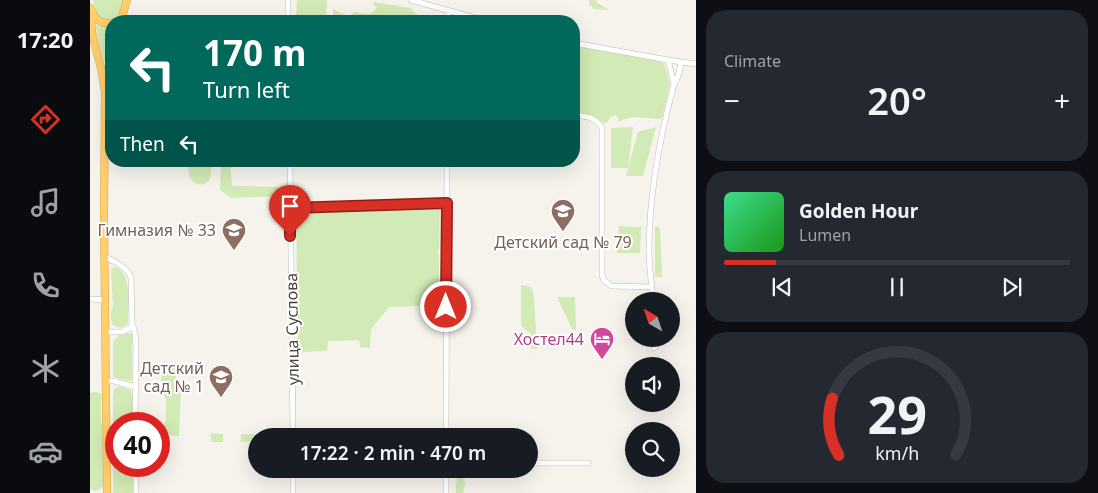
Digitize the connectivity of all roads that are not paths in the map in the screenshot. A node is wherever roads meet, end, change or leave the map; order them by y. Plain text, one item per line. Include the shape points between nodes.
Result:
1 (127, 0) edge
2 (288, 0) edge
3 (411, 0) edge
4 (90, 8) edge
5 (449, 11) junction
6 (122, 15) edge
7 (288, 15) edge
8 (449, 15) edge
9 (464, 15) edge
10 (105, 23) edge
11 (580, 44) edge
12 (668, 60) junction
13 (681, 62) junction
14 (696, 64) edge
15 (674, 84) junction
16 (105, 92) joint
17 (580, 116) edge
18 (290, 167) edge
19 (447, 167) edge
20 (447, 203) junction
21 (290, 208) junction
22 (105, 257) junction
23 (652, 287) junction
24 (652, 292) edge
25 (90, 299) edge
26 (105, 300) junction
27 (132, 323) junction
28 (106, 332) junction
29 (107, 381) junction
30 (135, 387) junction
31 (136, 412) edge
32 (293, 428) edge
33 (446, 428) edge
34 (538, 463) edge
35 (588, 463) dead end
36 (136, 477) edge
37 (293, 478) edge
38 (446, 478) edge
39 (107, 493) edge
40 (136, 493) edge
41 (293, 493) edge
42 (446, 493) edge

1 - 6 highway
2 - 7 street
3 - 5 street
4 - 10 highway via 98,21
4 - 16 highway
5 - 8 street
5 - 9 street
11 - 12 street
12 - 13 street
12 - 15 street
13 - 14 street
13 - 15 street
15 - 23 street via 652,198 649,251
16 - 22 highway
17 - 23 street via 596,120 602,128 602,276 611,286
18 - 21 street, улица Суслова
19 - 20 street
20 - 21 street
20 - 33 street
21 - 32 street, улица Суслова
22 - 26 highway
22 - 27 street via 130,274
23 - 24 street
25 - 26 street
26 - 28 highway
27 - 28 street via 122,332
27 - 30 street via 136,347
28 - 29 highway
29 - 30 street
29 - 39 highway
30 - 31 street
34 - 35 street
36 - 40 street
37 - 41 street
38 - 42 street

